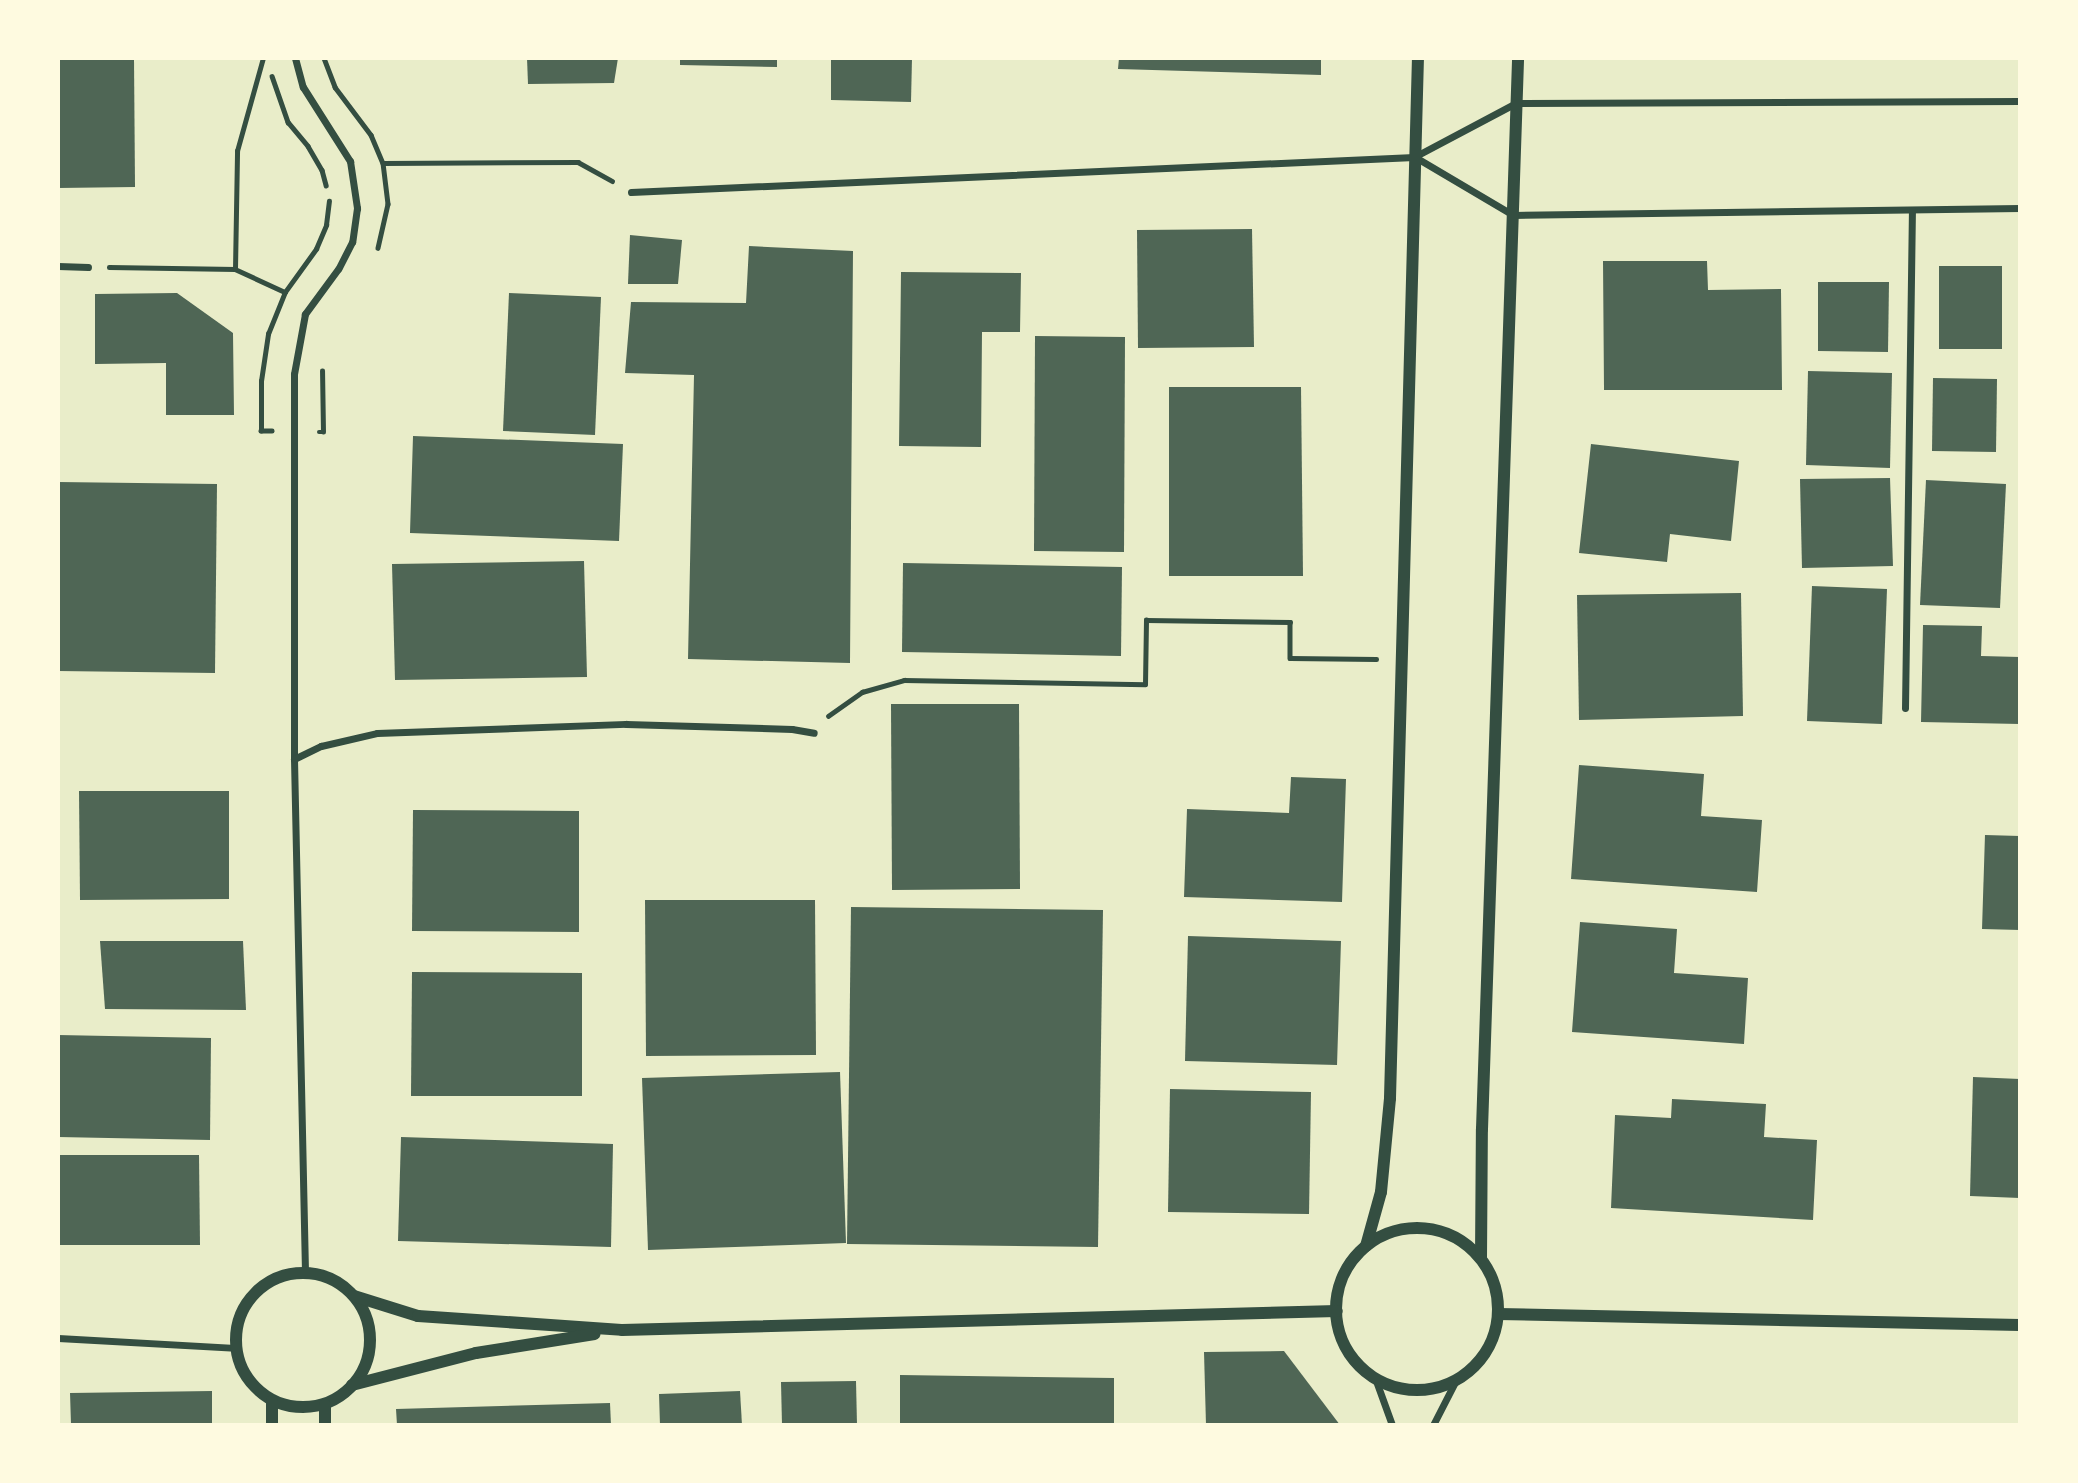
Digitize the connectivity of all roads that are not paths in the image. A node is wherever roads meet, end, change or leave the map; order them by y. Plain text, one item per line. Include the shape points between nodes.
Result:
1 (295, 58) edge
2 (1418, 58) edge
3 (1518, 58) edge
4 (2020, 101) edge
5 (1516, 103) junction
6 (1414, 157) junction
7 (631, 192) road end
8 (2020, 208) edge
9 (1912, 210) junction
10 (1513, 215) junction
11 (58, 266) edge
12 (88, 267) road end
13 (1905, 708) dead end
14 (814, 733) road end
15 (294, 759) junction
16 (1366, 1246) junction
17 (1481, 1258) junction
18 (305, 1272) junction
19 (354, 1297) junction
20 (1337, 1311) junction
21 (1498, 1314) junction
22 (2020, 1325) edge
23 (622, 1330) junction
24 (58, 1338) edge
25 (235, 1348) junction
26 (1375, 1378) junction
27 (1456, 1380) junction
28 (352, 1385) junction
29 (272, 1401) junction
30 (325, 1405) junction
31 (272, 1425) edge
32 (325, 1425) edge
33 (1392, 1425) edge
34 (1433, 1425) edge

1 - 15 street via 308,96 350,161 358,208 352,242 305,314 294,374
2 - 6 street
3 - 5 street
4 - 5 street
5 - 6 street
5 - 10 street
6 - 7 street
6 - 10 street
6 - 16 street via 1390,1098 1381,1192
8 - 9 street
9 - 10 street
9 - 13 street
10 - 17 street
11 - 12 street
14 - 15 street via 626,724 390,732 347,738
15 - 18 street
16 - 17 street via 1404,1228 1426,1228 1447,1233
16 - 20 street via 1345,1272
17 - 21 street via 1491,1275
18 - 19 street via 340,1283
18 - 25 street via 282,1275 261,1286 246,1303 237,1325
19 - 23 street via 418,1316
19 - 28 street via 370,1334 369,1356
20 - 23 street
20 - 26 street via 1350,1354
21 - 22 street
21 - 27 street via 1486,1352
23 - 28 street via 476,1353
24 - 25 street
25 - 29 street via 241,1369 254,1388
26 - 27 street via 1415,1390
26 - 33 street
27 - 34 street
28 - 30 street
29 - 30 street via 289,1407
29 - 31 street
30 - 32 street

